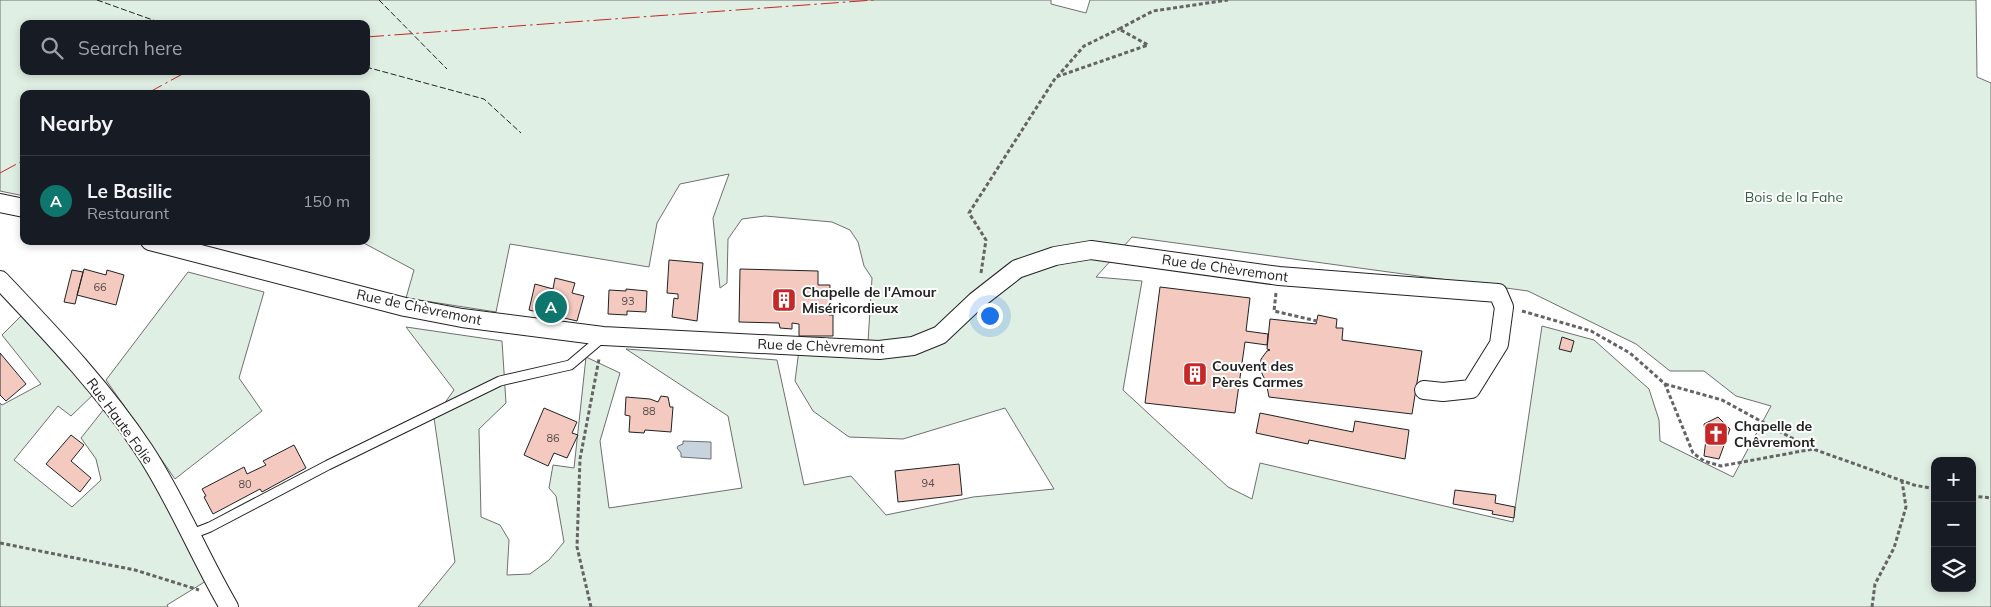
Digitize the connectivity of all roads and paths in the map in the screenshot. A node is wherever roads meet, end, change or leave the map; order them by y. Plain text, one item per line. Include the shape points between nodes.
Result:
1 (1228, 0) edge
2 (1119, 29) junction
3 (1056, 77) junction
4 (0, 203) edge
5 (20, 207) edge
6 (165, 245) edge
7 (0, 280) edge
8 (976, 301) junction
9 (1504, 307) junction
10 (1274, 311) dead end
11 (1317, 321) dead end
12 (603, 336) junction
13 (1665, 384) junction
14 (1424, 390) dead end
15 (1813, 449) junction
16 (1901, 480) junction
17 (1931, 488) edge
18 (1976, 496) edge
19 (1991, 498) edge
20 (192, 534) junction
21 (0, 543) edge
22 (217, 587) junction
23 (229, 607) edge
24 (591, 607) edge
25 (1872, 607) edge

1 - 2 path via 1153,11
2 - 3 path via 1084,46
2 - 3 path via 1148,45
3 - 8 path via 969,214 986,240
4 - 5 street
6 - 12 street, Rue de Chèvremont via 405,307 462,318
7 - 20 street, Rue Haute Folie via 76,360 144,451
8 - 9 street, Rue de Chèvremont via 1017,269 1055,256 1091,250 1279,276 1498,293
8 - 12 street, Rue de Chèvremont via 940,335 913,346 879,350
9 - 13 path via 1591,330 1630,353
9 - 14 street via 1499,344 1471,389
10 - 11 path
12 - 20 lane via 570,364 500,381
12 - 24 path via 580,459 577,547
13 - 15 path via 1722,400
13 - 15 path via 1693,453 1704,461 1721,466
15 - 16 path
16 - 17 path
16 - 25 path via 1906,508 1894,548 1875,584
18 - 19 path
20 - 22 street, Rue Haute Folie
21 - 22 path via 135,570 208,593
22 - 23 street, Rue Haute Folie

